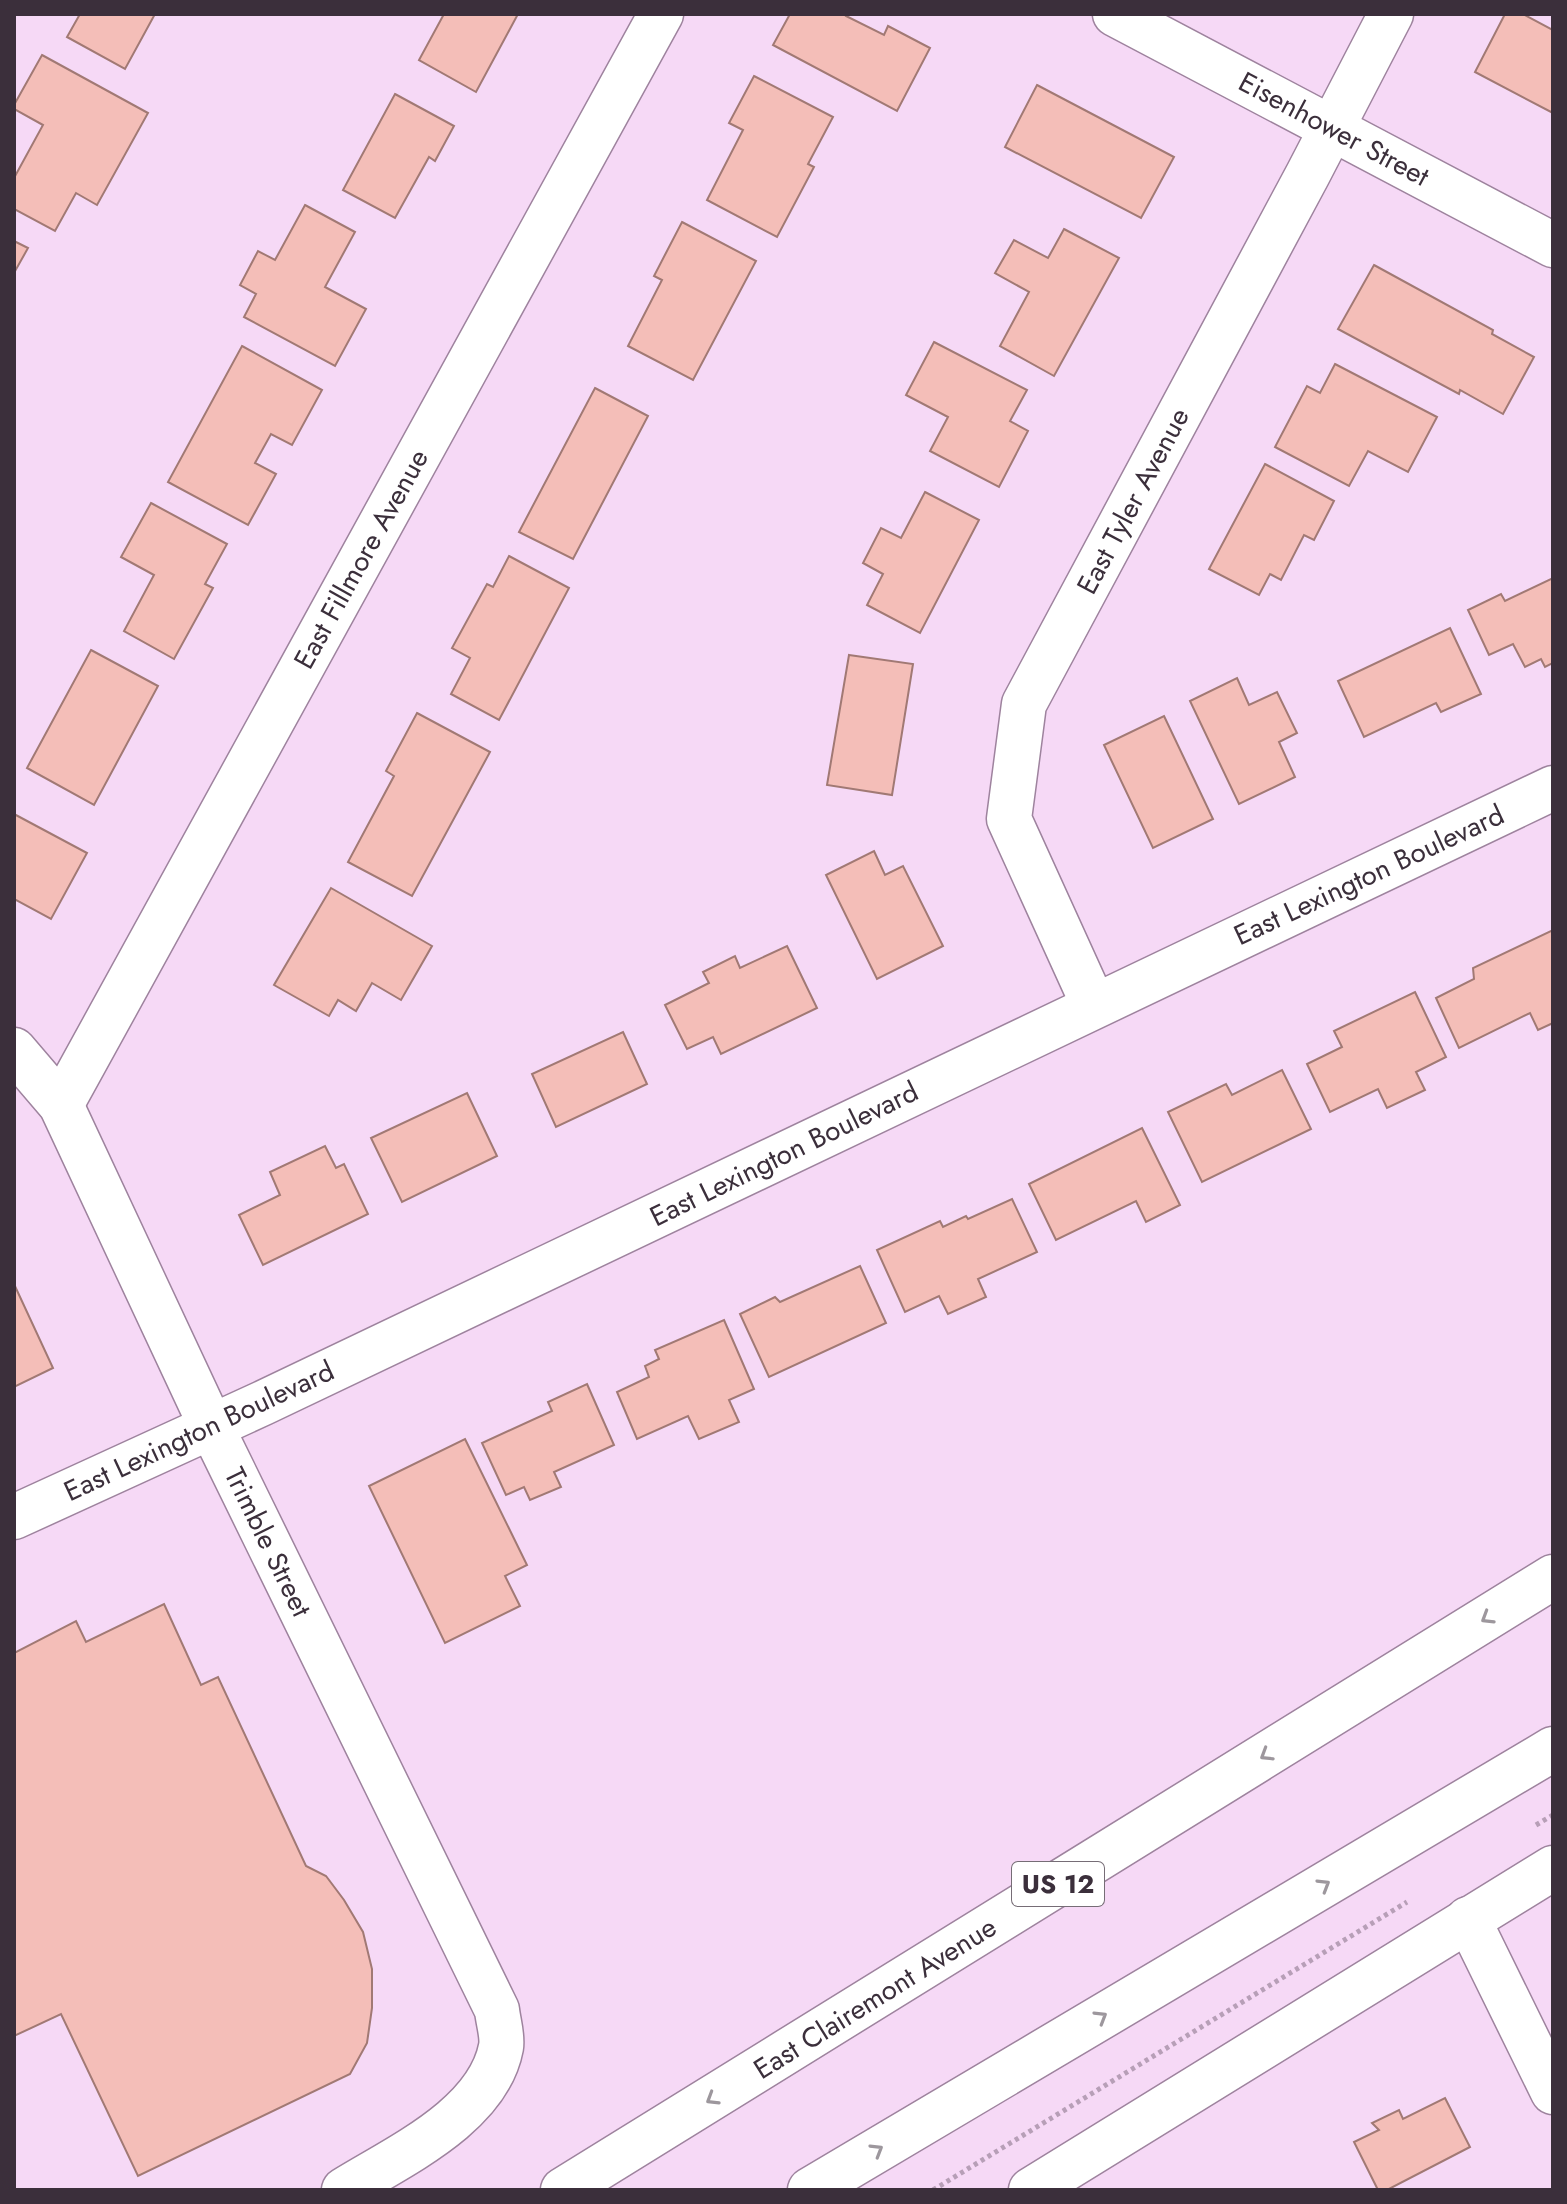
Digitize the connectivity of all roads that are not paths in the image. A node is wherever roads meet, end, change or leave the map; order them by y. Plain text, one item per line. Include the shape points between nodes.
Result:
1 (661, 14) edge
2 (1115, 14) edge
3 (1391, 14) edge
4 (1333, 128) junction
5 (1553, 245) edge
6 (1553, 788) edge
7 (1094, 1006) junction
8 (14, 1050) edge
9 (61, 1105) junction
10 (211, 1426) junction
11 (14, 1517) edge
12 (1553, 1577) edge
13 (1553, 1749) edge
14 (1553, 1868) edge
15 (1468, 1919) junction
16 (1553, 2092) edge
17 (344, 2190) edge
18 (563, 2190) edge
19 (810, 2190) edge
20 (1031, 2190) edge

1 - 9 street, East Fillmore Avenue
2 - 4 street, Eisenhower Street
3 - 4 street, East Tyler Avenue
4 - 5 street, Eisenhower Street
4 - 7 street, East Tyler Avenue via 1024,704 1009,819
6 - 7 street, East Lexington Boulevard
7 - 10 street, East Lexington Boulevard
8 - 9 street, Trimble Street
9 - 10 street, Trimble Street
10 - 11 street, East Lexington Boulevard
10 - 17 street, Trimble Street via 497,2010 501,2044 491,2076 466,2108 433,2135
12 -> 18 street, East Clairemont Avenue / US 12
19 -> 13 street
14 - 15 street
15 - 16 street
15 - 20 street

